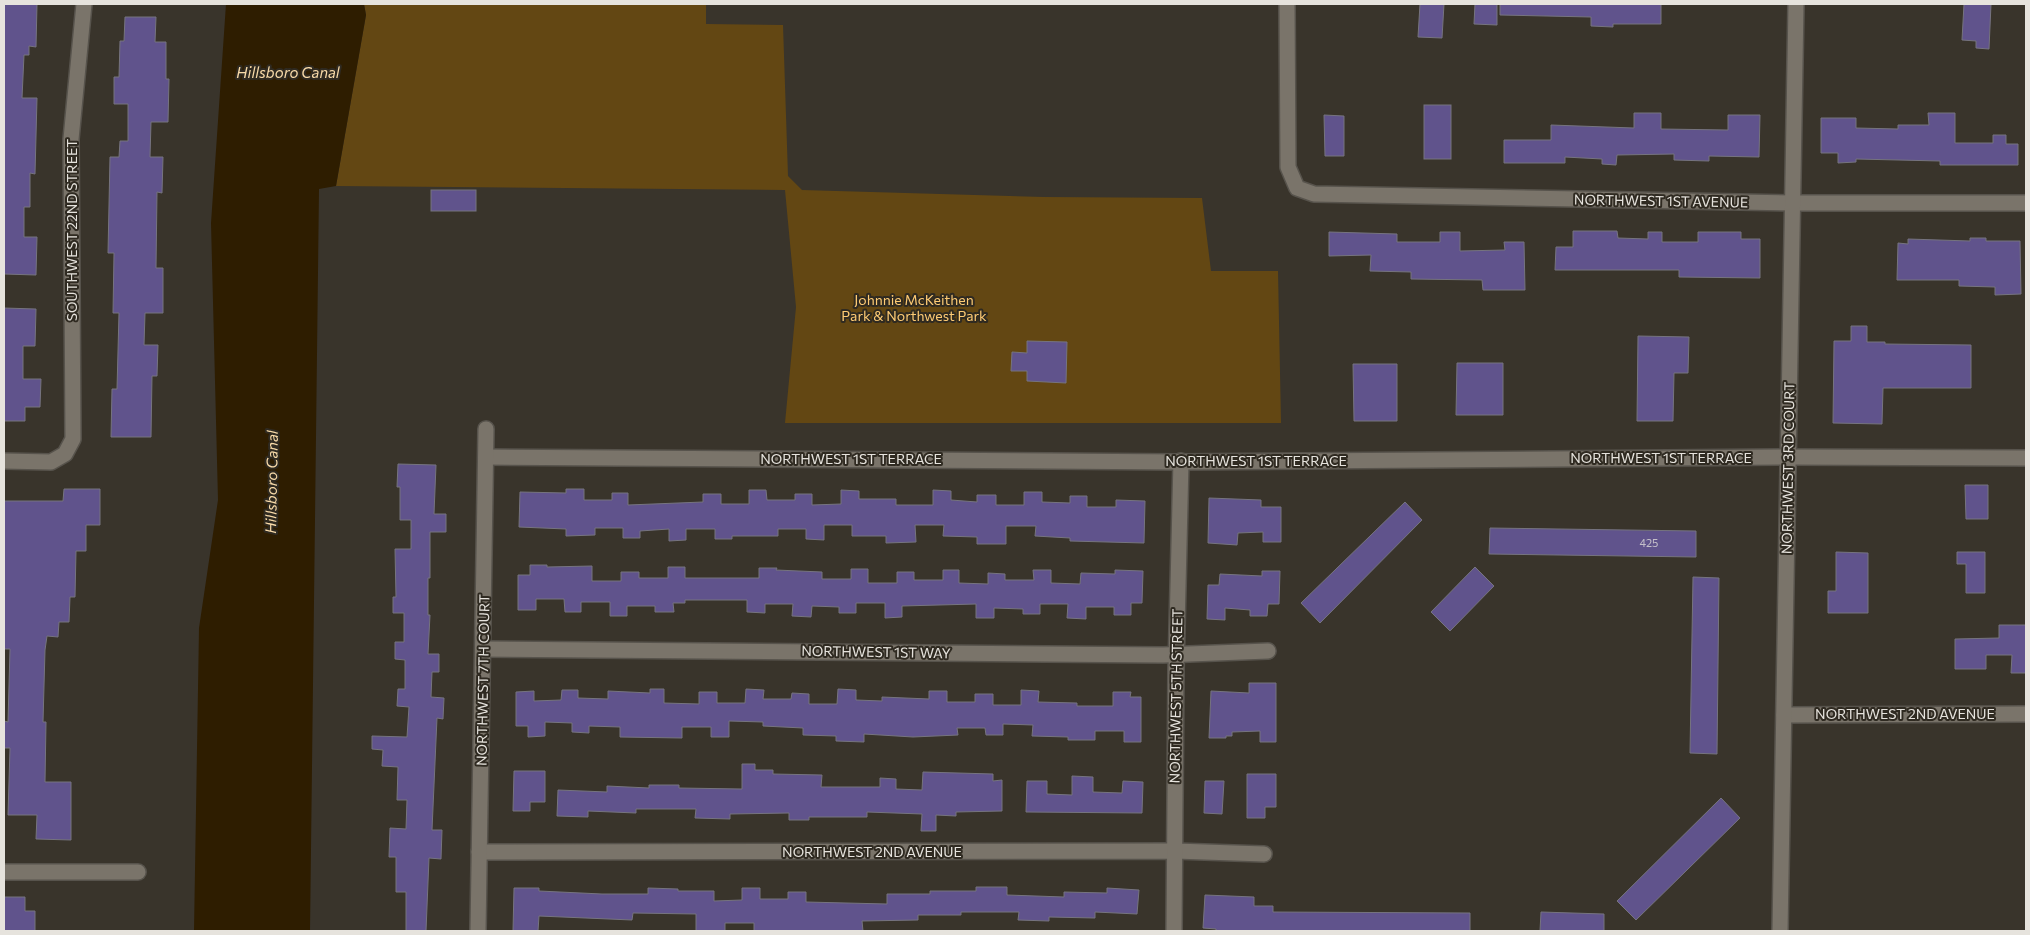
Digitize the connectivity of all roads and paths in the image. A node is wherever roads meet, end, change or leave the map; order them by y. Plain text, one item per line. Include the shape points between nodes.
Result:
1 (84, 4) edge
2 (1287, 4) edge
3 (1796, 4) edge
4 (1793, 203) junction
5 (2026, 203) edge
6 (486, 429) dead end
7 (486, 457) junction
8 (1788, 457) junction
9 (2026, 458) edge
10 (1181, 461) junction
11 (4, 462) edge
12 (483, 649) junction
13 (1268, 651) dead end
14 (1176, 655) junction
15 (2026, 714) edge
16 (1784, 716) junction
17 (1175, 851) junction
18 (479, 852) junction
19 (1264, 854) dead end
20 (4, 872) edge
21 (138, 872) dead end
22 (478, 931) edge
23 (1174, 931) edge
24 (1780, 931) edge

1 - 11 street, SOUTHWEST 22ND STREET via 71,139 74,439 65,454 51,462
2 - 4 street, NORTHWEST 1ST AVENUE via 1288,167 1297,188 1314,194
3 - 4 street, NORTHWEST 3RD COURT
4 - 5 street, NORTHWEST 1ST AVENUE
4 - 8 street, NORTHWEST 3RD COURT
6 - 7 street, NORTHWEST 7TH COURT
7 - 10 street, NORTHWEST 1ST TERRACE
7 - 12 street, NORTHWEST 7TH COURT
8 - 9 street, NORTHWEST 1ST TERRACE
8 - 10 street, NORTHWEST 1ST TERRACE
8 - 16 street, NORTHWEST 3RD COURT
10 - 14 street, NORTHWEST 5TH STREET
12 - 14 street, NORTHWEST 1ST WAY
12 - 18 street, NORTHWEST 7TH COURT
13 - 14 street, NORTHWEST 1ST WAY
14 - 17 street, NORTHWEST 5TH STREET
15 - 16 street, NORTHWEST 2ND AVENUE
16 - 24 street, NORTHWEST 3RD COURT
17 - 18 street, NORTHWEST 2ND AVENUE
17 - 19 street, NORTHWEST 2ND AVENUE
17 - 23 street, NORTHWEST 5TH STREET
18 - 22 street, NORTHWEST 7TH COURT
20 - 21 street

